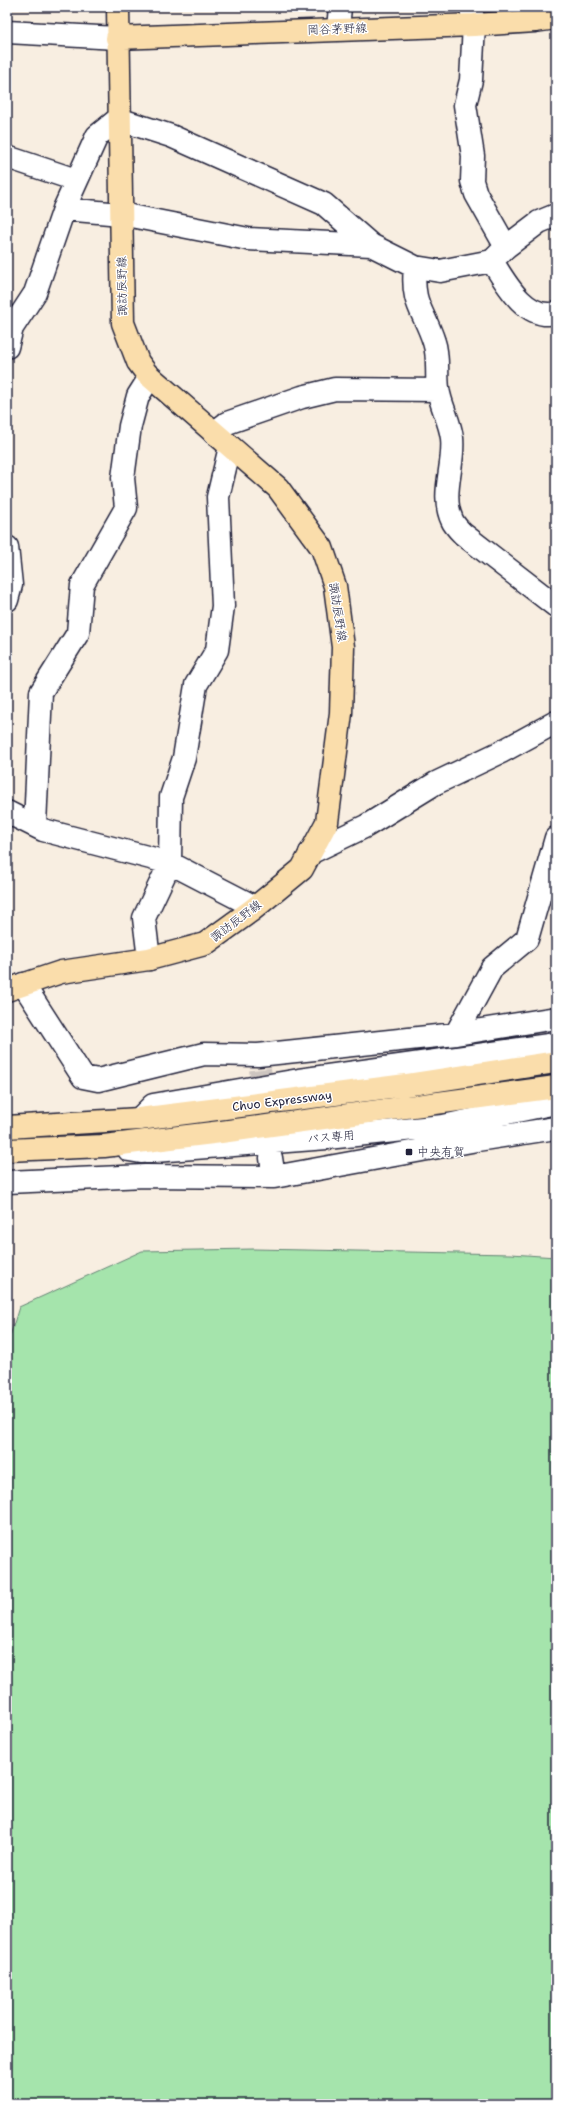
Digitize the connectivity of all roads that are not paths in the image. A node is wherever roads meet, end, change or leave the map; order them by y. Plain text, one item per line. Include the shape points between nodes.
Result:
1 (118, 7) edge
2 (340, 7) edge
3 (473, 16) edge
4 (556, 18) edge
5 (338, 29) junction
6 (7, 32) edge
7 (117, 38) junction
8 (118, 119) junction
9 (7, 158) edge
10 (76, 180) junction
11 (64, 209) junction
12 (121, 214) junction
13 (556, 215) edge
14 (372, 245) junction
15 (499, 254) junction
16 (415, 267) junction
17 (556, 313) edge
18 (7, 347) edge
19 (150, 377) junction
20 (438, 390) junction
21 (214, 433) junction
22 (230, 447) junction
23 (7, 547) edge
24 (7, 600) edge
25 (556, 606) edge
26 (556, 722) edge
27 (7, 812) edge
28 (35, 825) junction
29 (556, 838) edge
30 (310, 853) junction
31 (170, 863) junction
32 (256, 907) junction
33 (149, 959) junction
34 (15, 987) edge
35 (556, 1018) edge
36 (456, 1034) junction
37 (556, 1044) edge
38 (556, 1062) edge
39 (556, 1087) edge
40 (556, 1102) edge
41 (139, 1119) junction
42 (7, 1127) edge
43 (556, 1128) edge
44 (104, 1146) junction
45 (7, 1150) edge
46 (7, 1182) edge

1 - 7 main road, 諏訪辰野線
2 - 5 street
3 - 4 main road, 岡谷茅野線 via 535,22
3 - 5 main road, 岡谷茅野線
3 - 15 street via 471,80 465,105 473,156 472,181
5 - 7 main road, 岡谷茅野線
6 - 7 street
7 - 8 main road, 諏訪辰野線
8 - 10 street via 97,136
8 - 12 main road, 諏訪辰野線
8 - 14 street via 171,136 324,204
9 - 10 street
10 - 11 street
11 - 12 street
11 - 18 street via 35,292 12,328
12 - 14 street via 248,239
12 - 19 main road, 諏訪辰野線 via 123,323 138,362
13 - 15 street via 539,222
14 - 16 street
15 - 16 street via 440,272
15 - 17 street via 507,285 528,308 547,316
16 - 20 street via 413,286 416,303 435,344
19 - 21 main road, 諏訪辰野線
19 - 28 street via 138,396 130,426 122,478 126,508 82,585 78,633 41,692
20 - 21 street via 335,389 302,397 227,423
20 - 25 street via 452,437 453,458 447,490 452,521 463,534
21 - 22 main road, 諏訪辰野線
22 - 30 main road, 諏訪辰野線 via 278,488 322,548 335,586 343,647 341,713 327,822
22 - 31 street via 218,496 223,606 217,650 196,685 184,758 171,797
23 - 24 street via 11,585
26 - 30 street via 436,783 366,826
27 - 28 street
28 - 31 street via 43,830
29 - 36 street via 527,939 492,968
30 - 32 main road, 諏訪辰野線 via 302,869
31 - 32 street
31 - 33 street via 144,918
32 - 33 main road, 諏訪辰野線 via 205,944
33 - 34 main road, 諏訪辰野線 via 61,972
34 - 36 street via 83,1077 98,1080 204,1054 259,1062
35 - 36 street
37 - 41 street via 299,1080 153,1105
38 - 41 main road, Chuo Expressway via 406,1085
39 - 44 main road, Chuo Expressway
40 - 44 street, バス専用 via 443,1126 327,1138 141,1152
41 - 42 main road, Chuo Expressway
43 - 46 street via 272,1167
44 - 45 main road, Chuo Expressway

